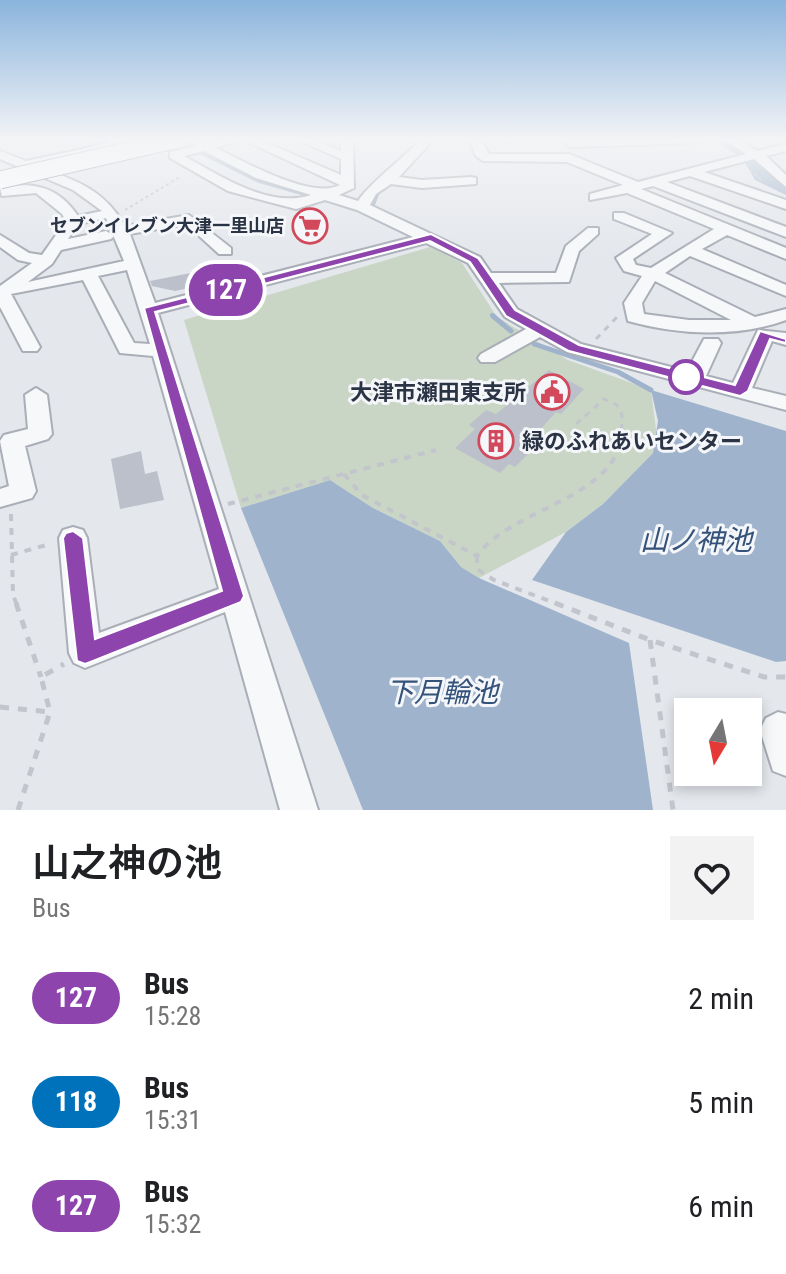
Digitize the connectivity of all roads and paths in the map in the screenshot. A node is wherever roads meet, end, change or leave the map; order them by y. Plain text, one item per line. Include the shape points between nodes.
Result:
1 (55, 178) edge
2 (179, 178) edge
3 (216, 178) edge
4 (270, 178) edge
5 (335, 178) edge
6 (347, 178) edge
7 (391, 178) edge
8 (612, 178) edge
9 (674, 178) edge
10 (718, 178) edge
11 (769, 178) edge
12 (0, 180) edge
13 (389, 180) junction
14 (471, 181) dead end
15 (347, 183) junction
16 (657, 183) junction
17 (632, 187) junction
18 (785, 193) edge
19 (329, 196) junction
20 (595, 197) dead end
21 (296, 205) junction
22 (243, 207) dead end
23 (362, 207) junction
24 (619, 216) dead end
25 (73, 221) junction
26 (112, 227) junction
27 (726, 229) junction
28 (783, 229) edge
29 (593, 231) dead end
30 (431, 237) junction
31 (0, 240) edge
32 (691, 250) junction
33 (225, 251) dead end
34 (50, 254) junction
35 (786, 254) edge
36 (131, 264) junction
37 (88, 274) junction
38 (654, 274) junction
39 (489, 278) junction
40 (786, 291) edge
41 (1, 293) edge
42 (631, 309) junction
43 (148, 310) junction
44 (786, 314) edge
45 (750, 321) junction
46 (539, 330) junction
47 (786, 339) edge
48 (711, 343) dead end
49 (30, 347) dead end
50 (161, 350) junction
51 (585, 350) junction
52 (488, 358) dead end
53 (694, 379) junction
54 (740, 391) junction
55 (36, 395) dead end
56 (786, 403) edge
57 (576, 424) dead end
58 (6, 441) edge
59 (436, 450) dead end
60 (344, 474) junction
61 (6, 496) edge
62 (209, 509) junction
63 (73, 538) joint
64 (9, 555) junction
65 (477, 556) junction
66 (234, 596) junction
67 (650, 640) junction
68 (85, 653) junction
69 (41, 677) junction
70 (786, 677) edge
71 (0, 707) edge
72 (50, 712) junction
73 (786, 732) edge
74 (786, 758) edge
75 (18, 810) edge
76 (299, 810) edge
77 (673, 810) edge

1 - 26 street via 105,204
2 - 26 path
3 - 21 street via 233,188
4 - 19 street
5 - 15 street
6 - 15 street
7 - 13 street
8 - 17 street
9 - 16 street
10 - 18 street
11 - 18 street
12 - 25 street via 45,189
13 - 14 street
13 - 23 street via 371,192
15 - 19 street via 347,188
16 - 17 street
16 - 28 street
17 - 20 street
17 - 27 street
19 - 21 street
19 - 23 street
21 - 22 street via 270,213
23 - 30 street
24 - 38 street via 664,233 624,258 630,268
25 - 26 street
25 - 34 street
26 - 33 street via 189,219
26 - 34 street
26 - 36 street
27 - 32 street
27 - 35 street
29 - 39 street via 572,249 563,278
30 - 39 street via 474,260
30 - 43 street
31 - 34 street via 24,257
32 - 38 street
32 - 40 street
34 - 41 street
36 - 37 street
36 - 43 street
37 - 41 street
37 - 50 street via 127,349
38 - 42 street via 635,290
38 - 45 street
39 - 46 street via 511,313
41 - 49 street
42 - 45 street via 635,317 675,327
42 - 51 path via 626,308
43 - 50 street
44 - 45 street
46 - 51 street
46 - 52 street
47 - 54 street via 765,334
48 - 53 street
50 - 62 street
51 - 53 street
53 - 54 street
54 - 56 street
55 - 58 street via 40,434
57 - 65 path via 604,399 616,403 623,412 616,455 565,501 511,523 486,541
58 - 61 street via 23,491
59 - 60 path
60 - 62 path
60 - 65 path via 362,495
61 - 64 path
62 - 66 street
63 - 64 path
63 - 68 street
64 - 69 path via 13,595
65 - 67 path via 477,569 494,580
66 - 68 street
66 - 76 street
67 - 70 path via 764,677
67 - 77 path
68 - 69 path
69 - 72 path
71 - 72 path
72 - 75 path
73 - 74 street via 778,730

